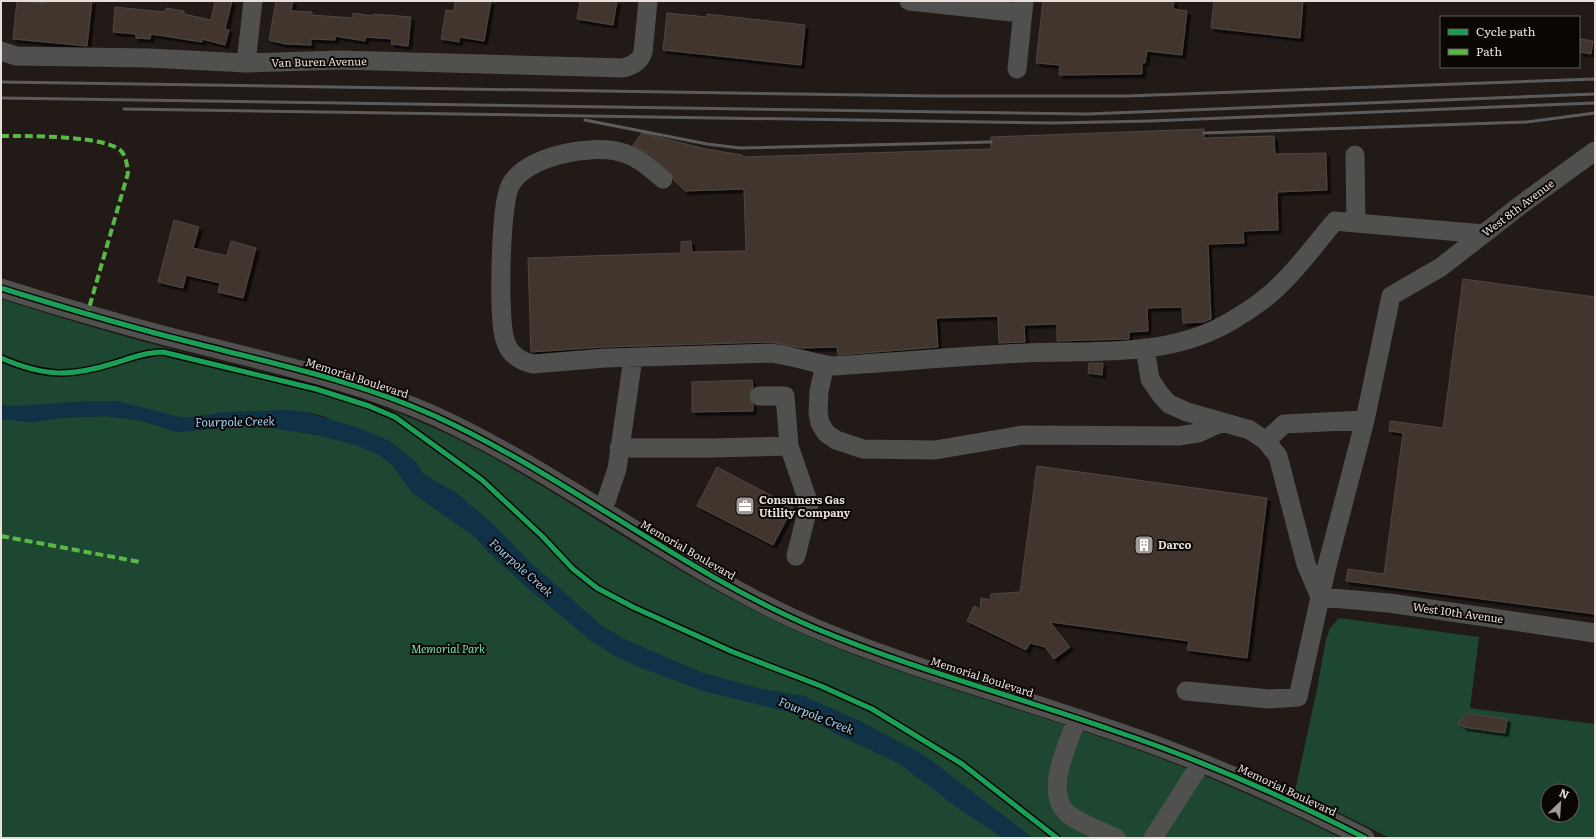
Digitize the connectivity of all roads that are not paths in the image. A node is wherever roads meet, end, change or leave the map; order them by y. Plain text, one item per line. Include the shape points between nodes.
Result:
1 (253, 1) edge
2 (648, 1) edge
3 (909, 1) edge
4 (1023, 7) edge
5 (1, 51) edge
6 (246, 63) junction
7 (1017, 69) dead end
8 (1595, 151) edge
9 (1355, 155) dead end
10 (663, 179) dead end
11 (1356, 223) junction
12 (1484, 234) junction
13 (1, 288) edge
14 (1145, 348) junction
15 (633, 358) junction
16 (825, 365) junction
17 (759, 396) dead end
18 (1365, 420) junction
19 (1222, 422) junction
20 (1266, 441) junction
21 (790, 446) junction
22 (619, 448) junction
23 (603, 510) junction
24 (796, 556) dead end
25 (1320, 597) junction
26 (1595, 632) edge
27 (1186, 690) dead end
28 (1077, 718) junction
29 (1201, 763) junction
30 (1116, 838) edge
31 (1153, 838) edge
32 (1365, 838) edge

1 - 6 street
2 - 6 street, Van Buren Avenue via 641,58 623,68 340,60
3 - 4 street
4 - 7 street
5 - 6 street, Van Buren Avenue via 16,56 149,58
8 - 12 street, West 8th Avenue
9 - 11 street
10 - 15 street via 646,165 621,152 591,150 560,155 528,166 510,186 506,200 502,243 502,328 509,349 524,362 534,364
11 - 12 street
11 - 14 street via 1335,222 1264,299 1226,324 1194,339 1169,346
12 - 18 street, West 8th Avenue via 1441,267 1391,296
13 - 23 street, Memorial Boulevard via 103,320 335,379 384,396 432,415 489,443
14 - 16 street
14 - 19 street via 1150,379 1169,404
15 - 16 street via 770,352
15 - 22 street
16 - 19 street via 819,391 820,423 826,433 836,440 863,449 935,450 1023,435 1178,436 1198,433
17 - 21 street via 785,396
18 - 20 street via 1284,424
18 - 25 street, West 8th Avenue
19 - 20 street via 1250,430
20 - 25 street via 1278,456 1306,564
21 - 22 street
21 - 24 street via 809,504
22 - 23 street via 615,474
23 - 28 street, Memorial Boulevard via 727,585 813,627 908,663
25 - 26 street, West 10th Avenue via 1389,603
25 - 27 street, West 8th Avenue via 1298,697 1270,699
28 - 29 street, Memorial Boulevard
28 - 30 street via 1058,775 1058,799 1066,812 1073,817
29 - 31 street
29 - 32 street, Memorial Boulevard via 1290,801

